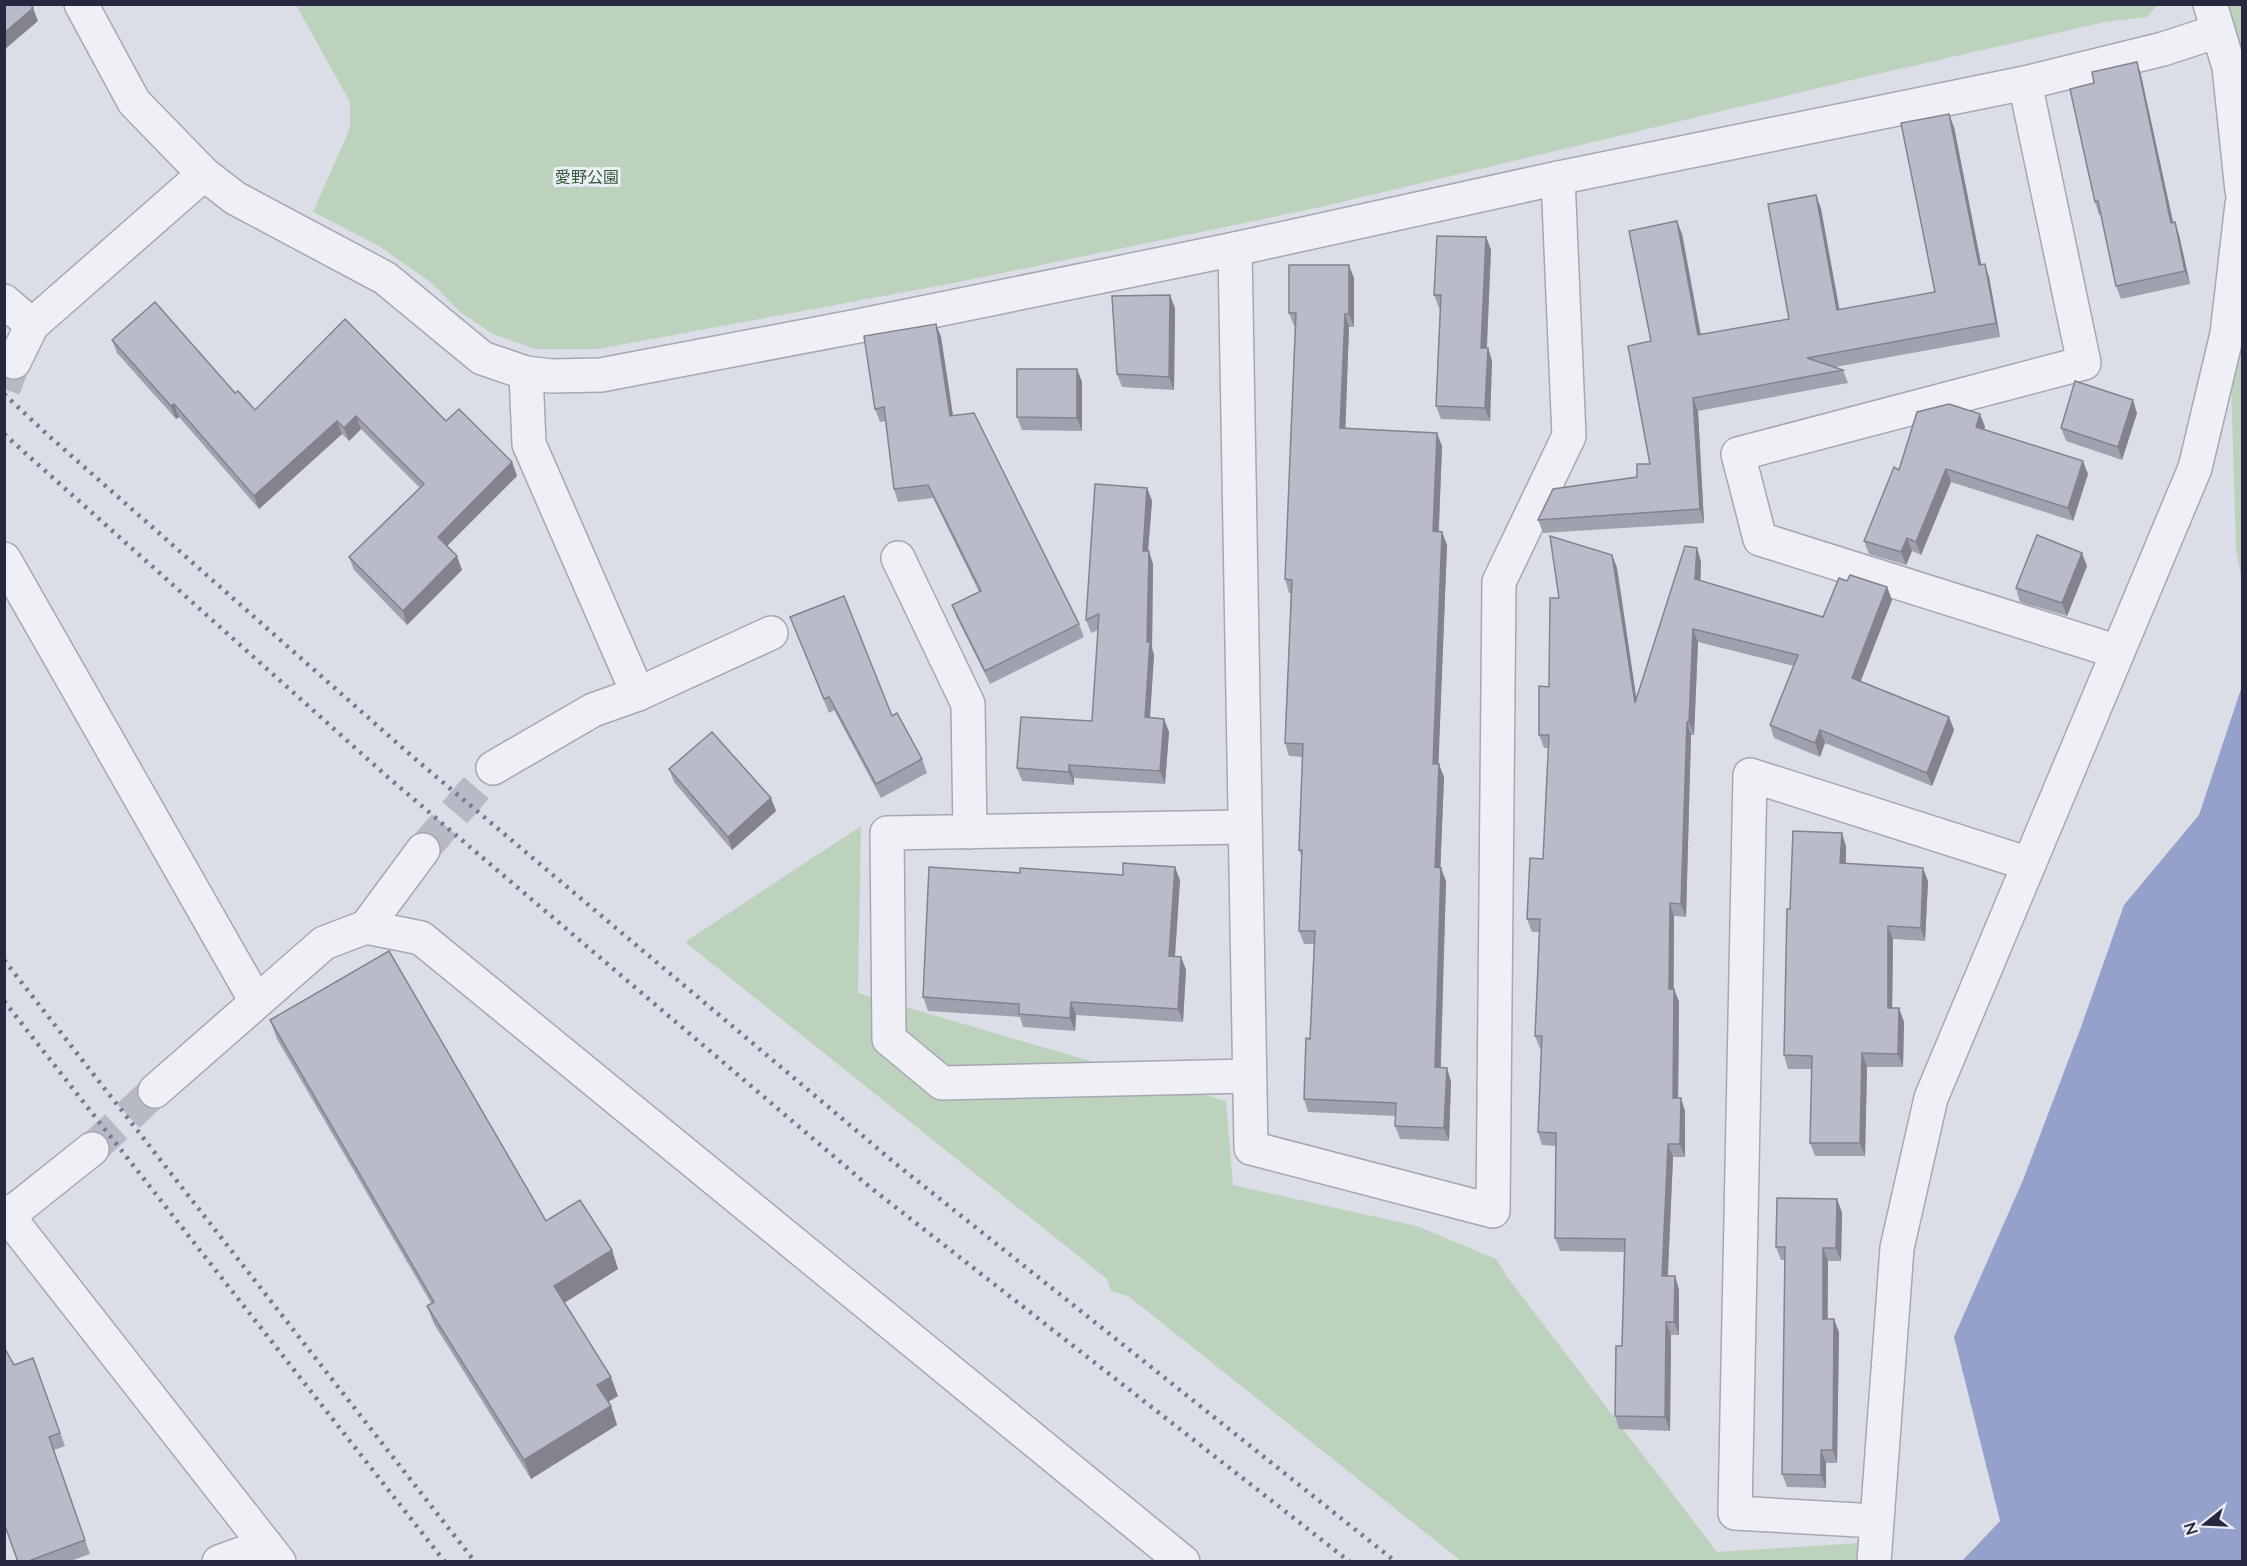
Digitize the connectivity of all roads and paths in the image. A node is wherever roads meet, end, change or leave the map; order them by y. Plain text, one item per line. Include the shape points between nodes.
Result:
1 (81, 4) edge
2 (2214, 18) edge
3 (2025, 83) junction
4 (204, 174) junction
5 (1558, 178) junction
6 (2242, 191) edge
7 (2242, 204) edge
8 (1235, 249) junction
9 (4, 302) edge
10 (32, 325) junction
11 (14, 362) tunnel mouth
12 (526, 373) junction
13 (898, 558) dead end
14 (4, 559) edge
15 (771, 633) dead end
16 (2118, 652) junction
17 (638, 694) junction
18 (493, 768) tunnel mouth
19 (1244, 827) junction
20 (970, 832) junction
21 (423, 850) tunnel mouth
22 (2029, 864) junction
23 (366, 927) junction
24 (256, 1001) junction
25 (1249, 1076) junction
26 (155, 1092) tunnel mouth
27 (92, 1149) tunnel mouth
28 (6, 1213) edge
29 (1876, 1521) junction
30 (273, 1553) edge
31 (219, 1562) edge
32 (1183, 1562) edge
33 (1874, 1562) edge

1 - 4 street via 134,102
2 - 3 street via 2163,49
2 - 6 street via 2229,67
3 - 5 street
3 - 16 street via 2084,363 1738,454 1760,539
4 - 10 street
4 - 12 street via 235,198 384,278 482,358
5 - 8 street
5 - 25 street via 1569,436 1499,582 1493,1210 1251,1148
7 - 16 street via 2227,334 2195,468
8 - 12 street via 601,375
8 - 19 street
9 - 10 street
10 - 11 street
12 - 17 street via 529,444
13 - 20 street via 968,704
14 - 24 street
15 - 17 street
16 - 22 street
17 - 18 street via 593,710
19 - 20 street
19 - 25 street
20 - 25 street via 887,833 889,1039 942,1083
21 - 23 street
22 - 29 street via 1931,1098 1897,1248
22 - 29 street via 1750,775 1735,1513
23 - 24 street via 324,943
23 - 32 street via 421,938
24 - 26 street
27 - 28 street
28 - 30 street
29 - 33 street
30 - 31 street

